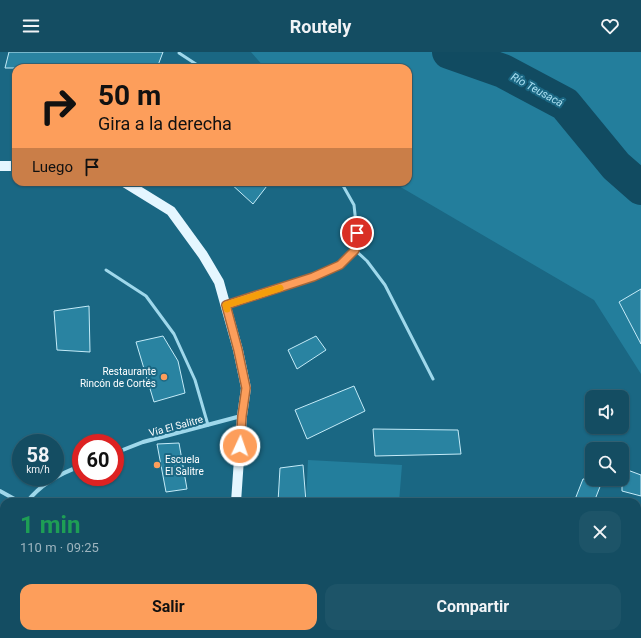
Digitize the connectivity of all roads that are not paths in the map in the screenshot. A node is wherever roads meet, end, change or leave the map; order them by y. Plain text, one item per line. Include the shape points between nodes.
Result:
1 (179, 53) edge
2 (196, 64) edge
3 (0, 166) edge
4 (12, 166) edge
5 (130, 186) edge
6 (343, 186) edge
7 (355, 250) junction
8 (106, 270) dead end
9 (226, 305) junction
10 (433, 379) dead end
11 (242, 416) junction
12 (208, 426) junction
13 (124, 449) edge
14 (72, 470) edge
15 (0, 491) edge
16 (13, 498) edge
17 (30, 498) edge
18 (236, 498) edge

1 - 2 lane
3 - 4 main road
5 - 9 main road via 171,211 219,282
6 - 7 lane via 354,205 357,233
7 - 9 lane via 340,265 313,277
7 - 10 lane via 368,261 385,284
8 - 12 lane via 146,296 174,334 195,380
9 - 11 main road via 246,388
11 - 12 street, Vía El Salitre
11 - 18 main road
12 - 13 street, Vía El Salitre
14 - 17 street via 53,480
15 - 16 street

